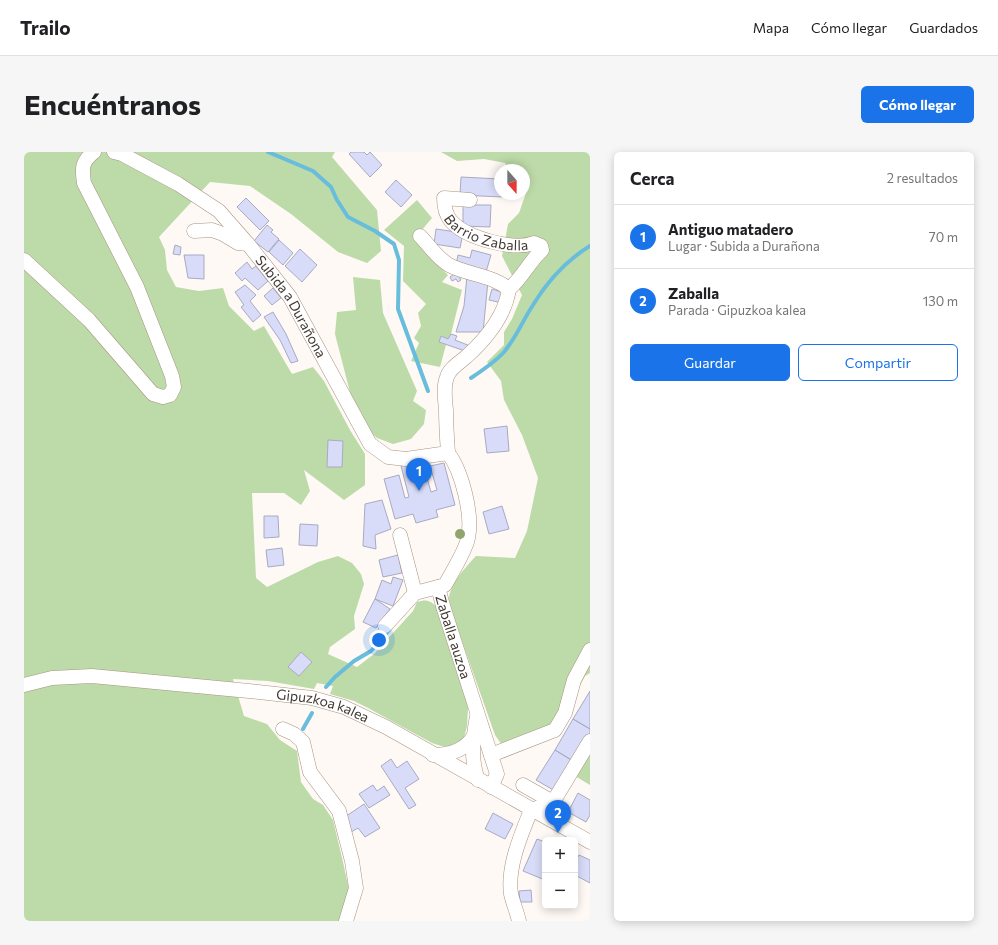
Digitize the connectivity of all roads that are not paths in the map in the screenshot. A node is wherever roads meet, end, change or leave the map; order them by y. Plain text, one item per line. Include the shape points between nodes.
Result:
1 (94, 152) edge
2 (114, 152) edge
3 (470, 200) dead end
4 (194, 231) dead end
5 (420, 236) dead end
6 (248, 244) junction
7 (24, 260) edge
8 (509, 289) junction
9 (448, 453) junction
10 (400, 535) dead end
11 (438, 587) junction
12 (415, 593) junction
13 (385, 626) dead end
14 (590, 650) edge
15 (24, 685) edge
16 (477, 714) junction
17 (283, 729) dead end
18 (473, 737) junction
19 (590, 741) edge
20 (433, 754) junction
21 (490, 755) junction
22 (478, 780) junction
23 (523, 785) dead end
24 (491, 787) junction
25 (553, 802) junction
26 (531, 810) junction
27 (590, 842) edge
28 (346, 921) edge
29 (519, 921) edge

1 - 7 street via 88,157 82,169 84,184 137,287 172,376 174,387 170,395 163,397 153,394 89,320
2 - 6 street, Subida a Durañona via 178,184 219,211
3 - 8 street, Barrio Zaballa via 444,198 446,213 461,230 504,244 527,246 534,243 541,246 542,250
4 - 6 street via 212,230 238,243
5 - 8 street via 440,259 448,264 495,280
6 - 9 street, Subida a Durañona via 290,297 370,444 388,457 406,458
8 - 9 street, Barrio Zaballa via 503,311 489,332 447,376 445,389
9 - 11 street, Zaballa auzoa via 455,462 465,494 469,515 468,539 445,585
10 - 12 street
11 - 12 street
11 - 16 street, Zaballa auzoa
12 - 13 street
14 - 21 street via 574,680 565,714 555,730
15 - 20 street, Gipuzkoa kalea via 52,678 92,676 312,698 365,717
16 - 18 street
16 - 21 street
17 - 28 street via 303,742 310,772 339,811 356,888
18 - 20 street via 470,743 456,752
18 - 22 street via 474,766
19 - 25 street
20 - 22 street, Gipuzkoa kalea
21 - 24 street via 497,774
22 - 24 street, Gipuzkoa kalea
23 - 25 street
24 - 26 street, Gipuzkoa kalea
25 - 26 street
26 - 27 street, Gipuzkoa kalea
26 - 29 street via 511,867 511,894

